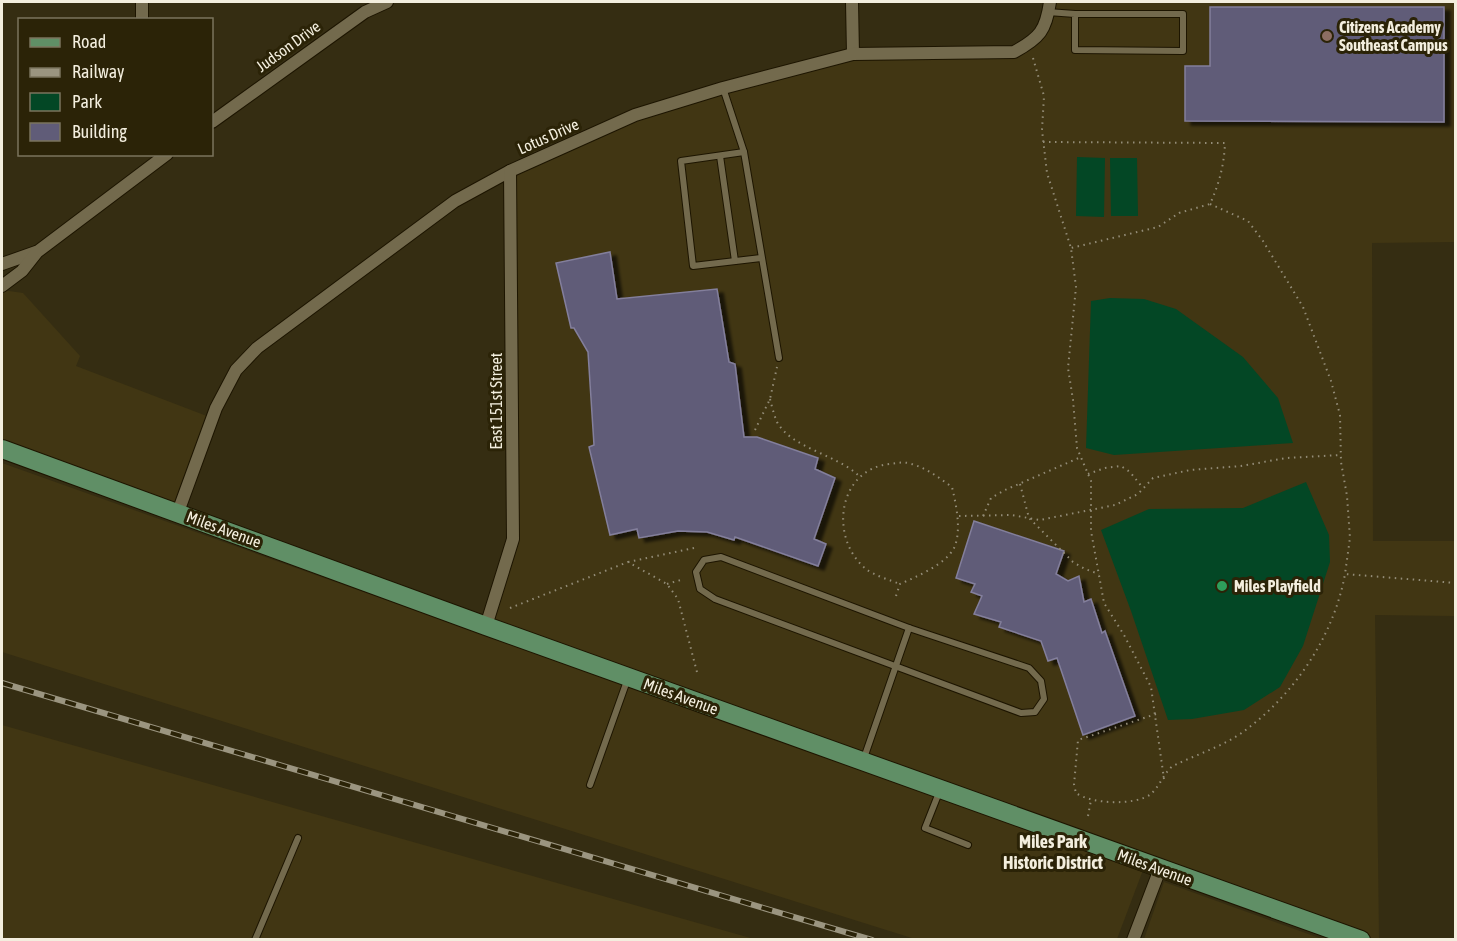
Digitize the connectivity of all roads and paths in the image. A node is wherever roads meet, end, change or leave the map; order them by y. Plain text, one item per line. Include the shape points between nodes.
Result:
1 (142, 2) edge
2 (387, 2) edge
3 (852, 2) edge
4 (362, 7) edge
5 (1049, 7) edge
6 (1075, 14) junction
7 (142, 18) edge
8 (853, 54) junction
9 (1033, 58) dead end
10 (723, 88) junction
11 (213, 121) edge
12 (1043, 142) junction
13 (744, 152) junction
14 (164, 156) edge
15 (720, 156) junction
16 (510, 171) junction
17 (1210, 204) junction
18 (1071, 248) junction
19 (37, 252) junction
20 (761, 258) junction
21 (735, 261) junction
22 (2, 264) edge
23 (4, 282) edge
24 (779, 358) joint
25 (770, 399) junction
26 (755, 430) dead end
27 (2, 448) edge
28 (1341, 455) junction
29 (1081, 456) junction
30 (1088, 474) junction
31 (860, 476) junction
32 (1020, 484) junction
33 (1143, 488) junction
34 (1091, 511) junction
35 (178, 512) junction
36 (959, 516) junction
37 (983, 516) junction
38 (1029, 518) junction
39 (694, 548) dead end
40 (628, 562) junction
41 (1099, 574) junction
42 (1345, 574) junction
43 (684, 579) dead end
44 (1455, 583) edge
45 (667, 584) junction
46 (900, 584) junction
47 (896, 596) dead end
48 (510, 608) dead end
49 (486, 626) junction
50 (909, 628) junction
51 (896, 666) junction
52 (698, 676) dead end
53 (629, 678) junction
54 (1156, 714) junction
55 (863, 762) junction
56 (1164, 779) junction
57 (590, 785) dead end
58 (940, 789) junction
59 (1091, 800) junction
60 (1088, 816) dead end
61 (298, 838) dead end
62 (968, 845) dead end
63 (1160, 869) junction
64 (255, 939) edge
65 (1133, 939) edge
66 (1361, 939) edge

1 - 7 street
2 - 4 street, Judson Drive
3 - 8 street
4 - 11 street, Judson Drive
5 - 6 lane
5 - 8 street, Lotus Drive via 1043,30 1033,42 1014,52
6 - 6 lane via 1183,14 1183,51 1075,50
8 - 10 street, Lotus Drive
9 - 12 path via 1044,96
10 - 13 lane
10 - 16 street, Lotus Drive via 635,115
12 - 17 path via 1225,143 1224,163
12 - 18 path via 1047,173
13 - 15 lane
13 - 20 lane
14 - 19 street
15 - 21 lane
15 - 21 lane via 681,161 693,266
16 - 35 street, Lotus Drive via 455,201 257,348 236,370 216,408
16 - 49 street, East 151st Street via 513,539
17 - 18 path via 1179,213 1158,227
17 - 28 path via 1248,221 1303,307 1340,415
18 - 29 path via 1076,287 1068,368
19 - 22 street
19 - 23 street via 22,270
20 - 21 lane
20 - 24 lane
24 - 25 path
25 - 26 path
25 - 31 path via 778,423 796,441
27 - 35 main road, Miles Avenue
28 - 33 path via 1190,470 1153,478
28 - 42 path via 1350,538
29 - 30 path
29 - 32 path
30 - 33 path via 1121,466
30 - 34 path
31 - 36 path via 876,465 906,462 929,470 952,487
31 - 46 path via 845,501 843,531 852,554 867,570
32 - 37 path via 990,498
32 - 38 path
33 - 34 path via 1115,506
34 - 38 path via 1040,520
34 - 41 path
35 - 49 main road, Miles Avenue
36 - 37 path
36 - 46 path via 954,548 933,569
37 - 38 path
38 - 41 path via 1073,562
39 - 40 path
40 - 45 path
40 - 48 path
41 - 54 path via 1104,603 1151,687
42 - 44 path
42 - 56 path via 1331,624 1288,691 1246,730 1171,767
43 - 45 path
45 - 52 path via 678,599
46 - 47 path
49 - 53 main road, Miles Avenue
50 - 51 lane
50 - 51 lane via 1029,668 1041,681 1044,699 1035,712 1022,713
50 - 51 lane via 721,557 704,560 696,572 700,589 714,599
51 - 55 lane
53 - 55 main road, Miles Avenue
53 - 57 lane
54 - 56 path
54 - 59 path via 1078,740 1074,785 1076,794
55 - 58 main road, Miles Avenue
56 - 59 path via 1146,797 1119,802
58 - 62 lane via 926,828
58 - 63 main road, Miles Avenue
59 - 60 path
61 - 64 lane
63 - 65 street
63 - 66 main road, Miles Avenue

